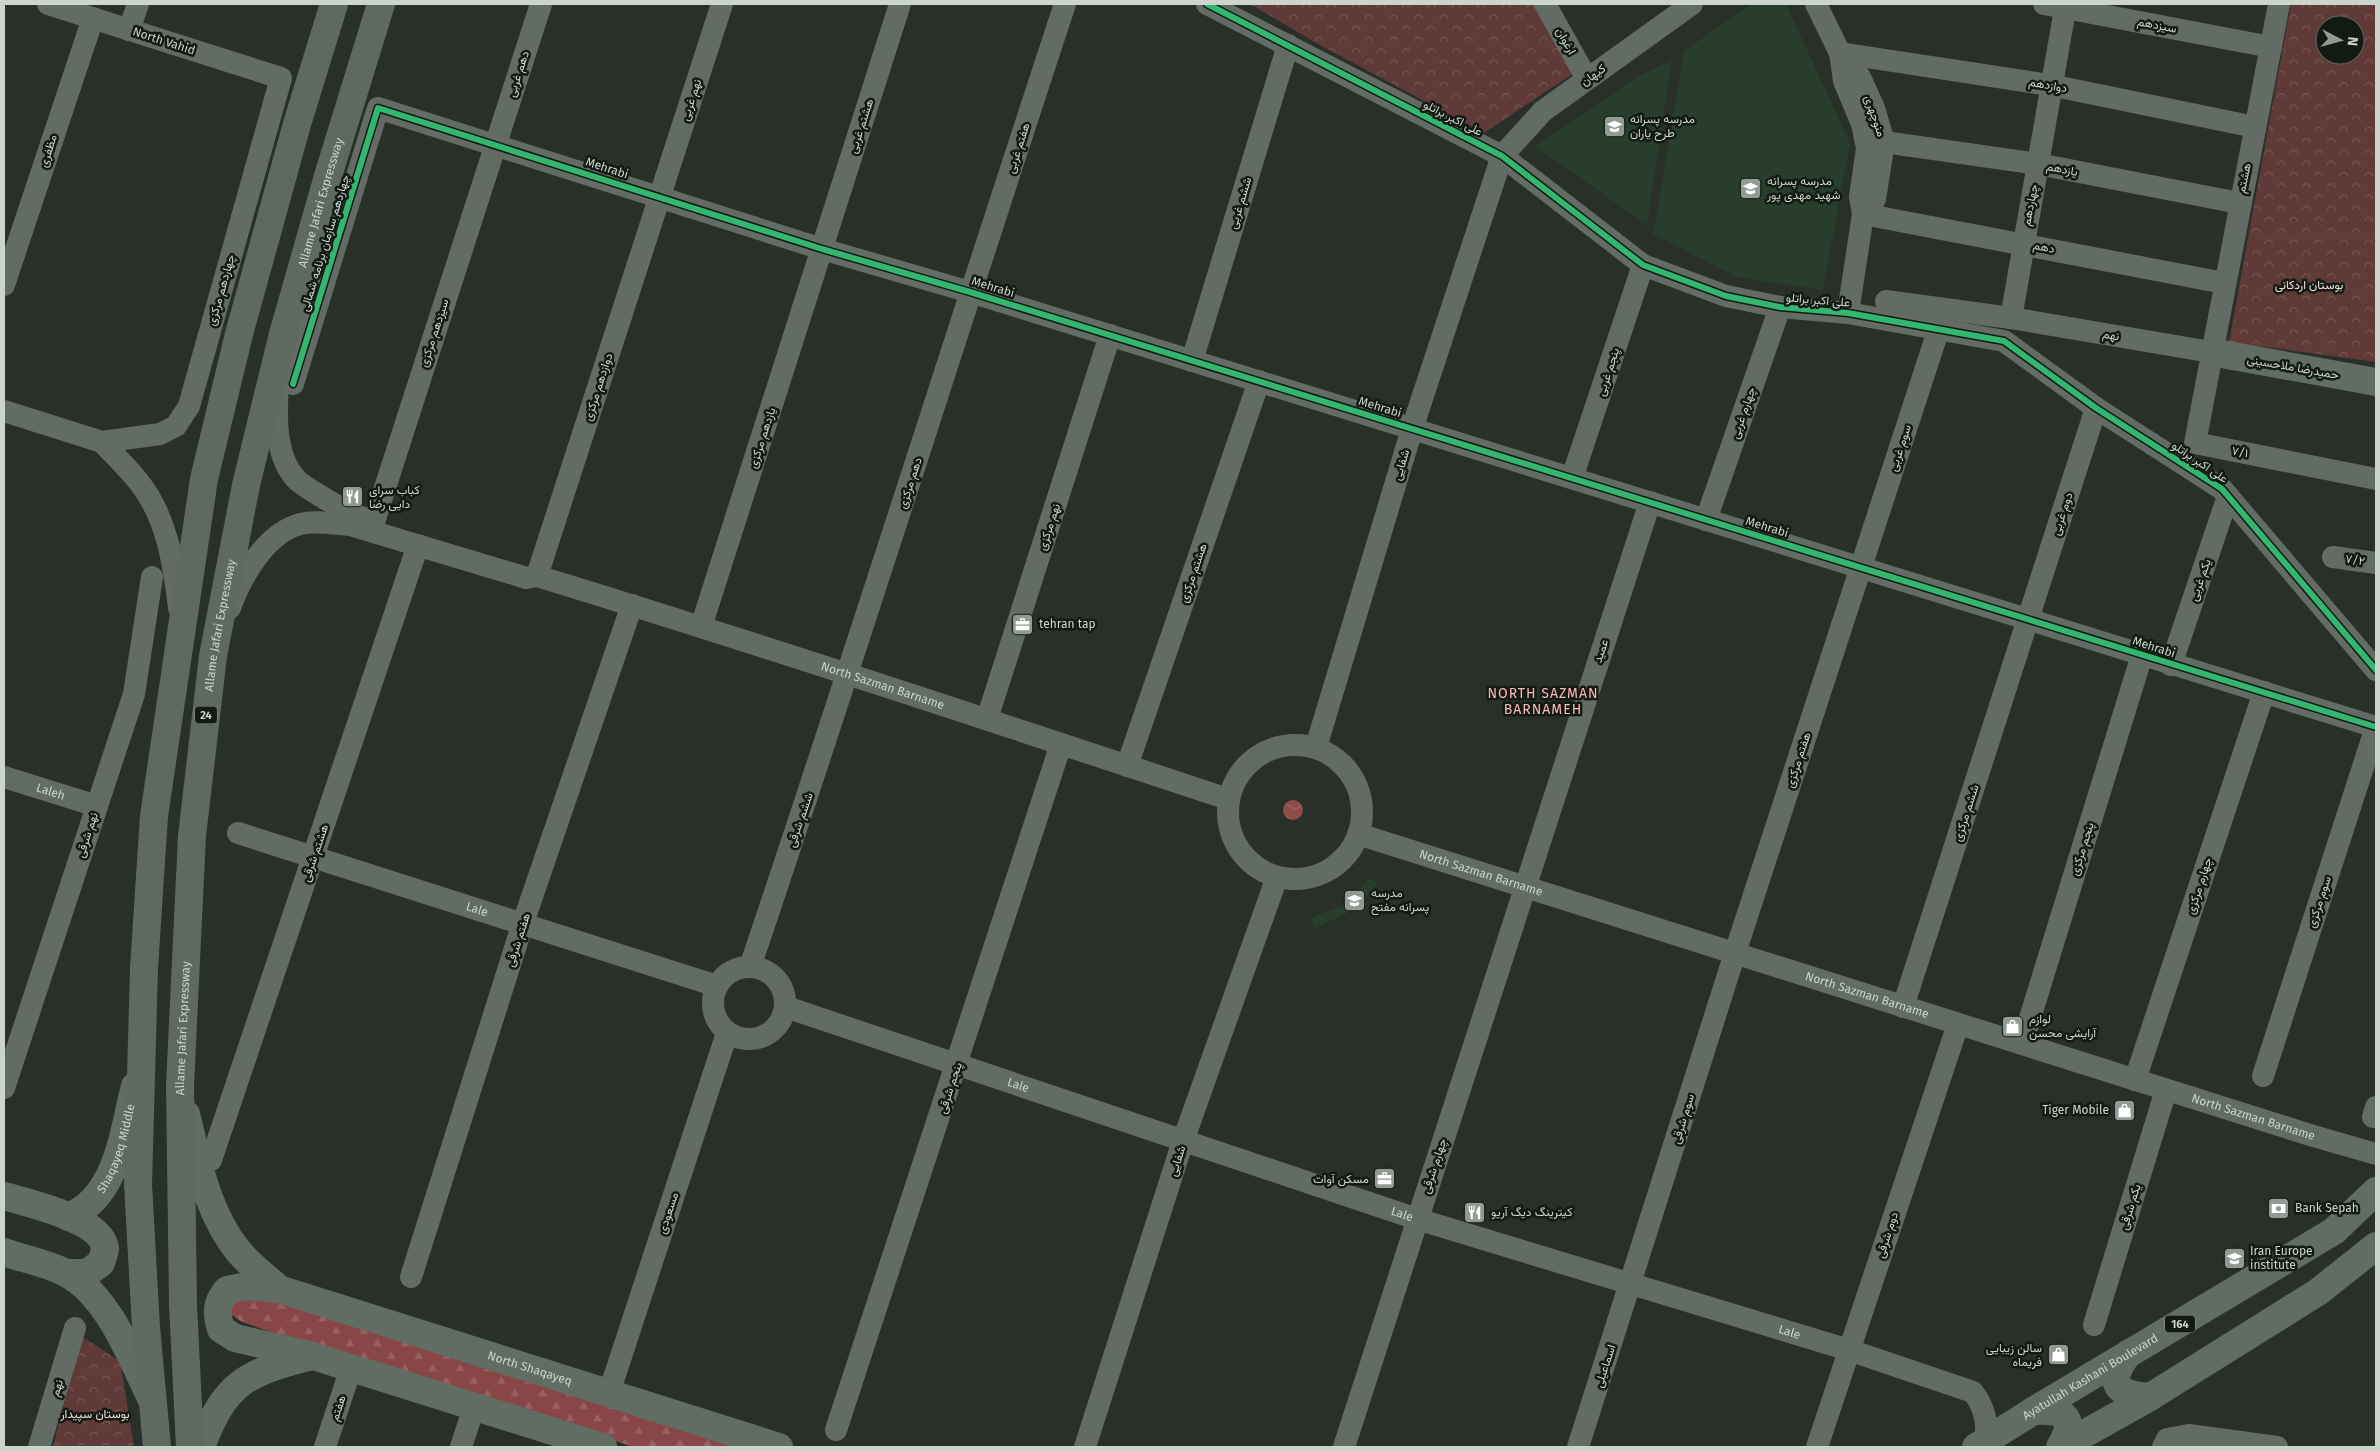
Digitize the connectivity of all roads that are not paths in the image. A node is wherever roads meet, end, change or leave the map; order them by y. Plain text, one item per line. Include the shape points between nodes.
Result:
1 (48, 4) edge
2 (138, 4) edge
3 (334, 4) edge
4 (382, 4) edge
5 (540, 4) edge
6 (722, 4) edge
7 (900, 4) edge
8 (1065, 4) edge
9 (1208, 4) edge
10 (1546, 4) edge
11 (1692, 4) edge
12 (1816, 4) edge
13 (2044, 4) edge
14 (2278, 4) edge
15 (2066, 6) edge
16 (92, 18) junction
17 (129, 30) junction
18 (1288, 45) junction
19 (2271, 47) junction
20 (1840, 53) junction
21 (281, 78) joint
22 (1587, 79) junction
23 (2050, 85) junction
24 (378, 108) joint
25 (2255, 127) junction
26 (1884, 142) junction
27 (494, 144) junction
28 (1502, 156) junction
29 (2038, 164) junction
30 (659, 197) junction
31 (2239, 203) junction
32 (1864, 214) junction
33 (2023, 243) junction
34 (822, 248) junction
35 (1643, 265) junction
36 (2224, 283) junction
37 (4, 285) edge
38 (970, 292) junction
39 (1886, 301) dead end
40 (1780, 307) junction
41 (1848, 313) junction
42 (2011, 318) junction
43 (1939, 328) junction
44 (283, 334) junction
45 (1110, 335) junction
46 (2210, 352) junction
47 (1192, 361) junction
48 (1258, 381) junction
49 (2376, 382) edge
50 (293, 384) dead end
51 (2096, 408) junction
52 (4, 410) edge
53 (1412, 429) junction
54 (102, 442) junction
55 (1572, 478) junction
56 (2376, 479) edge
57 (2228, 496) junction
58 (1650, 502) junction
59 (1706, 520) junction
60 (374, 522) junction
61 (418, 545) junction
62 (2333, 557) dead end
63 (2376, 563) edge
64 (1861, 568) junction
65 (538, 576) junction
66 (152, 577) dead end
67 (632, 605) junction
68 (2028, 619) junction
69 (701, 627) junction
70 (181, 629) junction
71 (2142, 655) junction
72 (213, 656) junction
73 (2171, 664) junction
74 (2376, 670) edge
75 (849, 674) junction
76 (2264, 692) junction
77 (987, 719) junction
78 (2376, 727) edge
79 (1061, 744) junction
80 (1316, 747) junction
81 (1126, 766) junction
82 (4, 777) edge
83 (1228, 799) junction
84 (97, 806) junction
85 (238, 833) dead end
86 (1358, 834) junction
87 (313, 857) junction
88 (1277, 877) junction
89 (1524, 886) junction
90 (523, 923) junction
91 (1735, 953) junction
92 (750, 967) junction
93 (717, 986) junction
94 (1903, 1006) junction
95 (786, 1007) junction
96 (1958, 1024) junction
97 (727, 1033) junction
98 (2022, 1044) junction
99 (140, 1066) junction
100 (957, 1066) junction
101 (2263, 1076) dead end
102 (2135, 1080) junction
103 (180, 1085) junction
104 (4, 1088) edge
105 (2166, 1090) junction
106 (1183, 1141) junction
107 (2376, 1154) edge
108 (212, 1160) dead end
109 (2376, 1190) edge
110 (4, 1196) edge
111 (68, 1217) junction
112 (1417, 1220) junction
113 (2376, 1246) edge
114 (4, 1252) edge
115 (66, 1273) junction
116 (411, 1277) dead end
117 (1632, 1284) junction
118 (279, 1289) junction
119 (2094, 1325) dead end
120 (75, 1328) dead end
121 (1849, 1350) junction
122 (2128, 1354) junction
123 (313, 1356) junction
124 (351, 1368) junction
125 (609, 1393) junction
126 (2150, 1397) junction
127 (151, 1398) junction
128 (474, 1407) junction
129 (2033, 1411) junction
130 (836, 1430) dead end
131 (1981, 1444) edge
132 (39, 1447) edge
133 (157, 1447) edge
134 (190, 1447) edge
135 (201, 1447) edge
136 (325, 1447) edge
137 (461, 1447) edge
138 (601, 1447) edge
139 (779, 1447) edge
140 (1086, 1447) edge
141 (1344, 1447) edge
142 (1578, 1447) edge
143 (1818, 1447) edge
144 (2060, 1447) edge
145 (2163, 1447) edge
146 (2277, 1447) edge

1 - 16 street, North Vahid
2 - 17 street
3 - 70 highway via 239,334 204,479
4 - 44 highway, Allame Jafari Expressway / 24
5 - 27 street, دهم غربی
6 - 30 street, نهم غربی
7 - 34 street, هشتم غربی
8 - 38 street, هفتم غربی
9 - 18 street, علی اکبر براتلو
10 - 22 street, ارغوان
11 - 22 street, کیهان
12 - 20 street, منوچهری
13 - 15 street, سیزدهم
14 - 19 street, هشتم
15 - 19 street, سیزدهم
15 - 23 street, چهاردهم
16 - 17 street, North Vahid
16 - 37 street, مظفری
17 - 21 street, North Vahid
18 - 28 street, علی اکبر براتلو
18 - 47 street, ششم غربی
19 - 25 street, هشتم
20 - 23 street, دوازدهم
20 - 26 street, منوچهری via 1860,77
20 - 32 street, منوچهری via 1844,82 1862,124 1867,148 1860,197
21 - 54 street, چهاردهم مرکزی via 189,406 176,426 160,434
22 - 28 street, کیهان via 1543,111
23 - 25 street, دوازدهم
23 - 29 street, چهاردهم
24 - 27 street, Mehrabi
24 - 50 street, چهاردهم سازمان برنامه شمالی
25 - 31 street, هشتم
26 - 29 street, یازدهم
26 - 32 street, منوچهری via 1875,199
27 - 30 street, Mehrabi
27 - 60 street, سیزدهم مرکزی
28 - 35 street, علی اکبر براتلو
28 - 53 street, شفایی
29 - 31 street, یازدهم
29 - 33 street, چهاردهم
30 - 34 street, Mehrabi
30 - 65 street, دوازدهم مرکزی
31 - 36 street, هشتم
32 - 33 street, دهم
32 - 41 street, منوچهری
33 - 36 street, دهم
33 - 42 street, چهاردهم
34 - 38 street, Mehrabi
34 - 69 street, یازدهم مرکزی
35 - 40 street, علی اکبر براتلو via 1726,296
35 - 55 street, پنجم غربی
36 - 46 street, هشتم
38 - 45 street, Mehrabi
38 - 75 street, دهم مرکزی
39 - 42 street, نهم
40 - 41 street, علی اکبر براتلو
40 - 59 street, چهارم غربی
41 - 43 street, علی اکبر براتلو
42 - 46 street, نهم
43 - 51 street, علی اکبر براتلو via 2004,341
43 - 64 street, سوم غربی
44 - 60 street via 277,406 280,448 288,468 298,481 322,497 353,515
44 - 72 highway, Allame Jafari Expressway / 24 via 246,485
45 - 47 street, Mehrabi
45 - 77 street, نهم مرکزی
46 - 49 main road, حمیدرضا ملاحسینی
46 - 56 street, ۷/۱ via 2195,443
47 - 48 street, Mehrabi
48 - 53 street, Mehrabi
48 - 81 street, هشتم مرکزی
51 - 57 street, علی اکبر براتلو
51 - 68 street, دوم غربی
52 - 54 street
53 - 55 street, Mehrabi
53 - 80 street, شفایی
54 - 70 street via 139,482 159,519 176,579
55 - 58 street, Mehrabi
57 - 73 street, یکم غربی
57 - 74 street, علی اکبر براتلو
58 - 59 street, Mehrabi
58 - 89 street, عمید
59 - 64 street, Mehrabi
60 - 65 street via 529,568
61 - 65 street via 526,578
61 - 72 street via 350,525 329,523 300,524 281,534 258,555 239,585
61 - 87 street, هشتم شرقی
62 - 63 street, ۷/۲
64 - 68 street, Mehrabi
64 - 91 street, هفتم مرکزی
65 - 67 street, North Sazman Barname
66 - 84 street, نهم شرقی via 134,694
67 - 69 street, North Sazman Barname
67 - 90 street, هفتم شرقی
68 - 71 street, Mehrabi
68 - 94 street, ششم مرکزی
69 - 75 street, North Sazman Barname
70 - 99 highway via 154,816
71 - 73 street, Mehrabi
71 - 98 street, پنجم مرکزی
72 - 103 highway, Allame Jafari Expressway / 24 via 192,836
73 - 76 street, Mehrabi
75 - 77 street, North Sazman Barname
75 - 92 street, ششم شرقی
76 - 78 street, Mehrabi
76 - 102 street, چهارم مرکزی
77 - 79 street, North Sazman Barname
78 - 101 street, سوم مرکزی
79 - 81 street, North Sazman Barname
79 - 100 street, پنجم شرقی
80 - 83 street via 1278,746 1260,753 1246,765
80 - 86 street via 1334,757 1350,772 1359,791 1361,806
81 - 83 street, North Sazman Barname
82 - 84 street, Laleh
83 - 88 street via 1233,839 1244,856 1259,869
84 - 104 street, نهم شرقی
85 - 87 street, Lale
86 - 88 street via 1349,852 1335,866 1297,879
86 - 89 street, North Sazman Barname
87 - 90 street, Lale
87 - 108 street, هشتم شرقی
88 - 106 street, شفایی
89 - 91 street, North Sazman Barname
89 - 112 street, چهارم شرقی
90 - 93 street, Lale
90 - 116 street, هفتم شرقی
91 - 94 street, North Sazman Barname
91 - 117 street, سوم شرقی
92 - 93 street via 737,969
92 - 95 street via 765,970 777,979 784,992
93 - 97 street via 712,1003 716,1020
94 - 96 street, North Sazman Barname
95 - 97 street via 779,1026 764,1038 745,1040
95 - 100 street, Lale
96 - 98 street, North Sazman Barname
96 - 121 street, دوم شرقی
97 - 125 street, مسعودی
98 - 102 street, North Sazman Barname
99 - 111 main road, Shaqayeq Middle via 117,1158 105,1185 95,1200
99 - 127 highway via 138,1184
100 - 106 street, Lale
100 - 130 street, پنجم شرقی
102 - 105 street, North Sazman Barname
103 - 118 main road via 203,1184 221,1223 239,1252
103 - 134 highway, Allame Jafari Expressway / 24 via 183,1313
105 - 107 street, North Sazman Barname
105 - 119 street, یکم شرقی
106 - 112 street, Lale
106 - 140 street, شفایی
109 - 122 main road, Ayatullah Kashani Boulevard / 164 via 2334,1231
110 - 111 main road
111 - 115 main road via 90,1227 99,1235 105,1248 101,1263 87,1273
112 - 117 street, Lale
112 - 141 street, چهارم شرقی
113 - 126 main road via 2318,1292
114 - 115 main road
115 - 127 main road via 103,1308
117 - 121 street, Lale
117 - 142 street, اسماعیلی
118 - 123 main road via 247,1286 227,1290 218,1300 221,1329 236,1338
118 - 125 main road, North Shaqayeq
120 - 132 street, نهم
121 - 131 street, Lale via 1973,1392 1982,1403 1987,1419
121 - 143 street, دوم شرقی
122 - 126 main road via 2115,1373 2116,1382 2122,1391 2130,1395
122 - 129 main road, Ayatullah Kashani Boulevard / 164
123 - 124 main road
123 - 135 main road via 272,1366 244,1380 230,1392 214,1416
124 - 128 main road
124 - 136 street, هفتم
125 - 139 main road, North Shaqayeq
126 - 144 main road
127 - 133 highway
128 - 137 street
128 - 138 main road
129 - 131 main road, Ayatullah Kashani Boulevard / 164
129 - 144 main road via 2059,1411 2066,1417 2069,1425
145 - 146 street via 2168,1439 2189,1435

